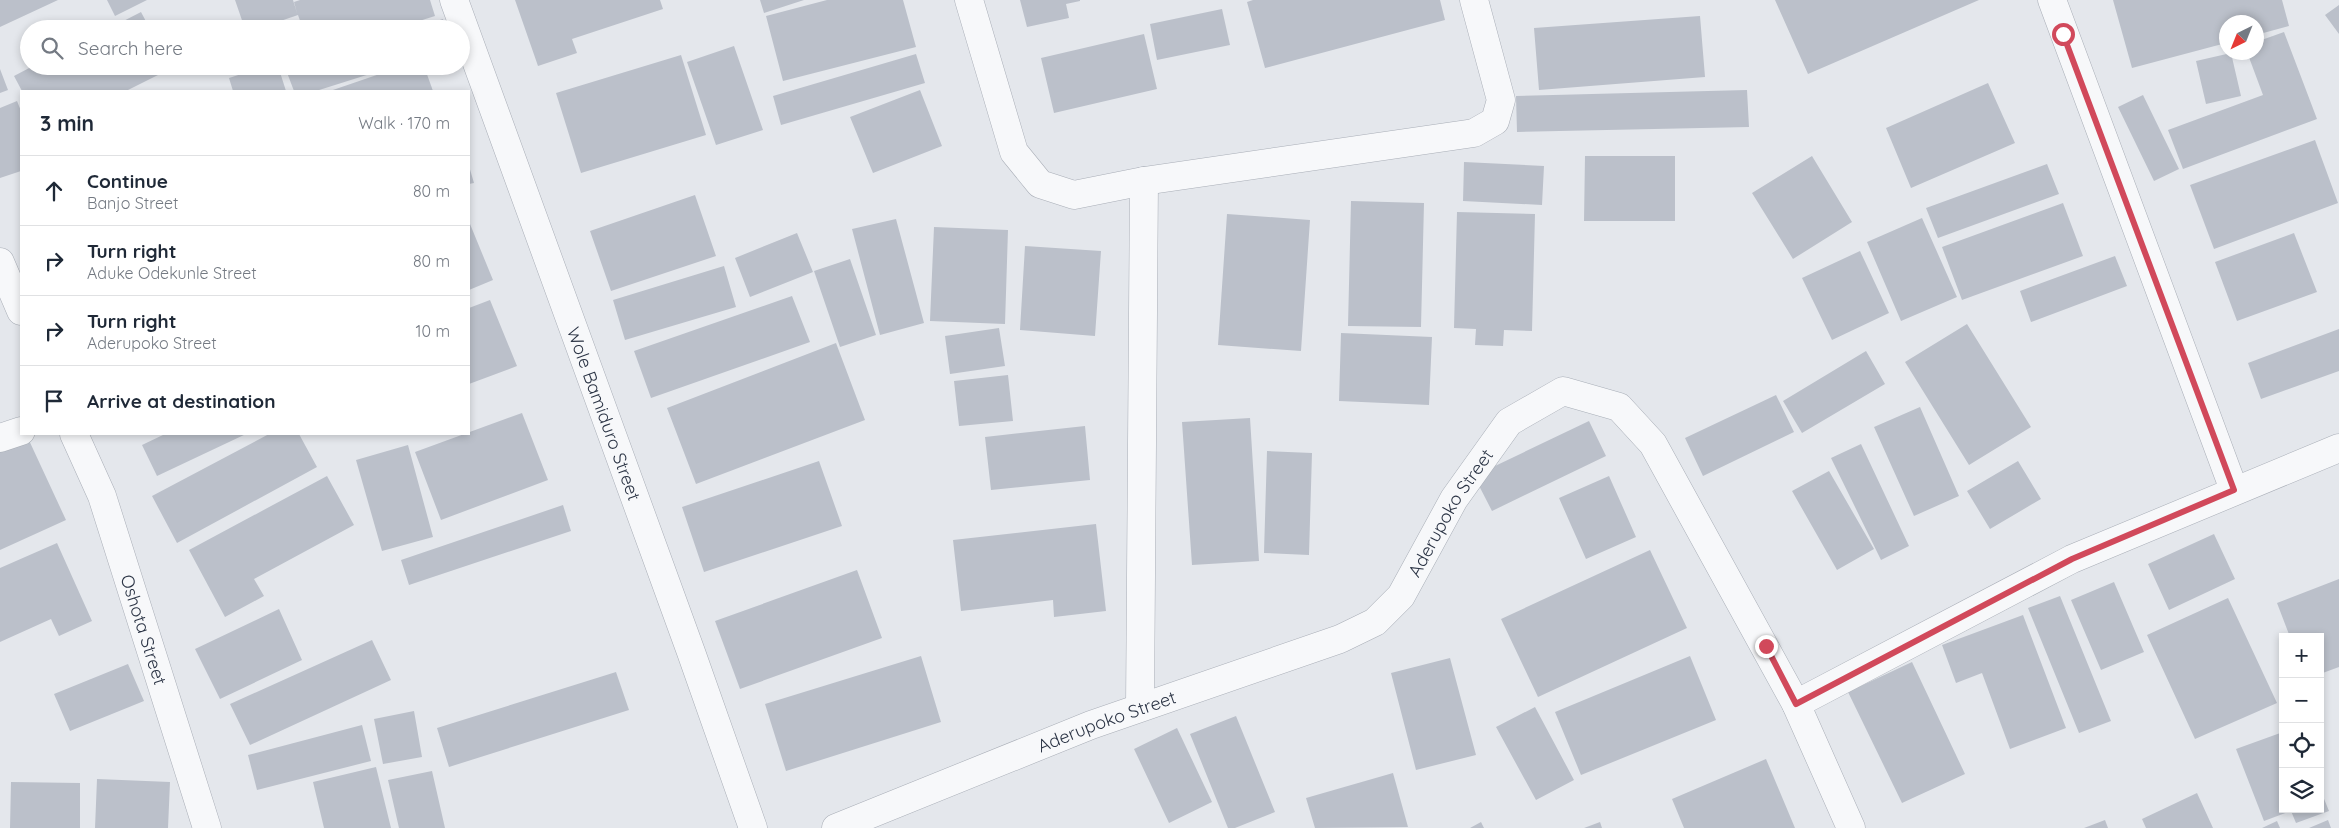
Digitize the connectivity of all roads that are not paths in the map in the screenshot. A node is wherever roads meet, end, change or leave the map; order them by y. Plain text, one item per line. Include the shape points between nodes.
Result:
1 (454, 0) edge
2 (969, 0) edge
3 (1474, 0) edge
4 (2052, 0) edge
5 (461, 20) edge
6 (470, 44) edge
7 (1144, 181) junction
8 (0, 262) edge
9 (20, 309) edge
10 (20, 431) edge
11 (74, 435) edge
12 (0, 438) edge
13 (2339, 448) edge
14 (2234, 490) junction
15 (1796, 704) junction
16 (1140, 707) junction
17 (207, 828) edge
18 (753, 828) edge
19 (836, 828) edge
20 (1851, 828) edge

1 - 5 street, Wole Bamiduro Street
2 - 7 street via 1014,152 1040,184 1074,195
3 - 7 street via 1501,100 1495,121 1474,132
4 - 14 street
6 - 18 street, Wole Bamiduro Street
7 - 16 street
8 - 9 street
10 - 12 street
11 - 17 street, Oshota Street via 102,496
13 - 14 street
14 - 15 street via 2072,559
15 - 16 street, Aderupoko Street via 1653,444 1619,407 1563,391 1509,422 1454,500 1401,596 1375,622 1340,639
15 - 20 street, Aderupoko Street
16 - 19 street, Aderupoko Street

